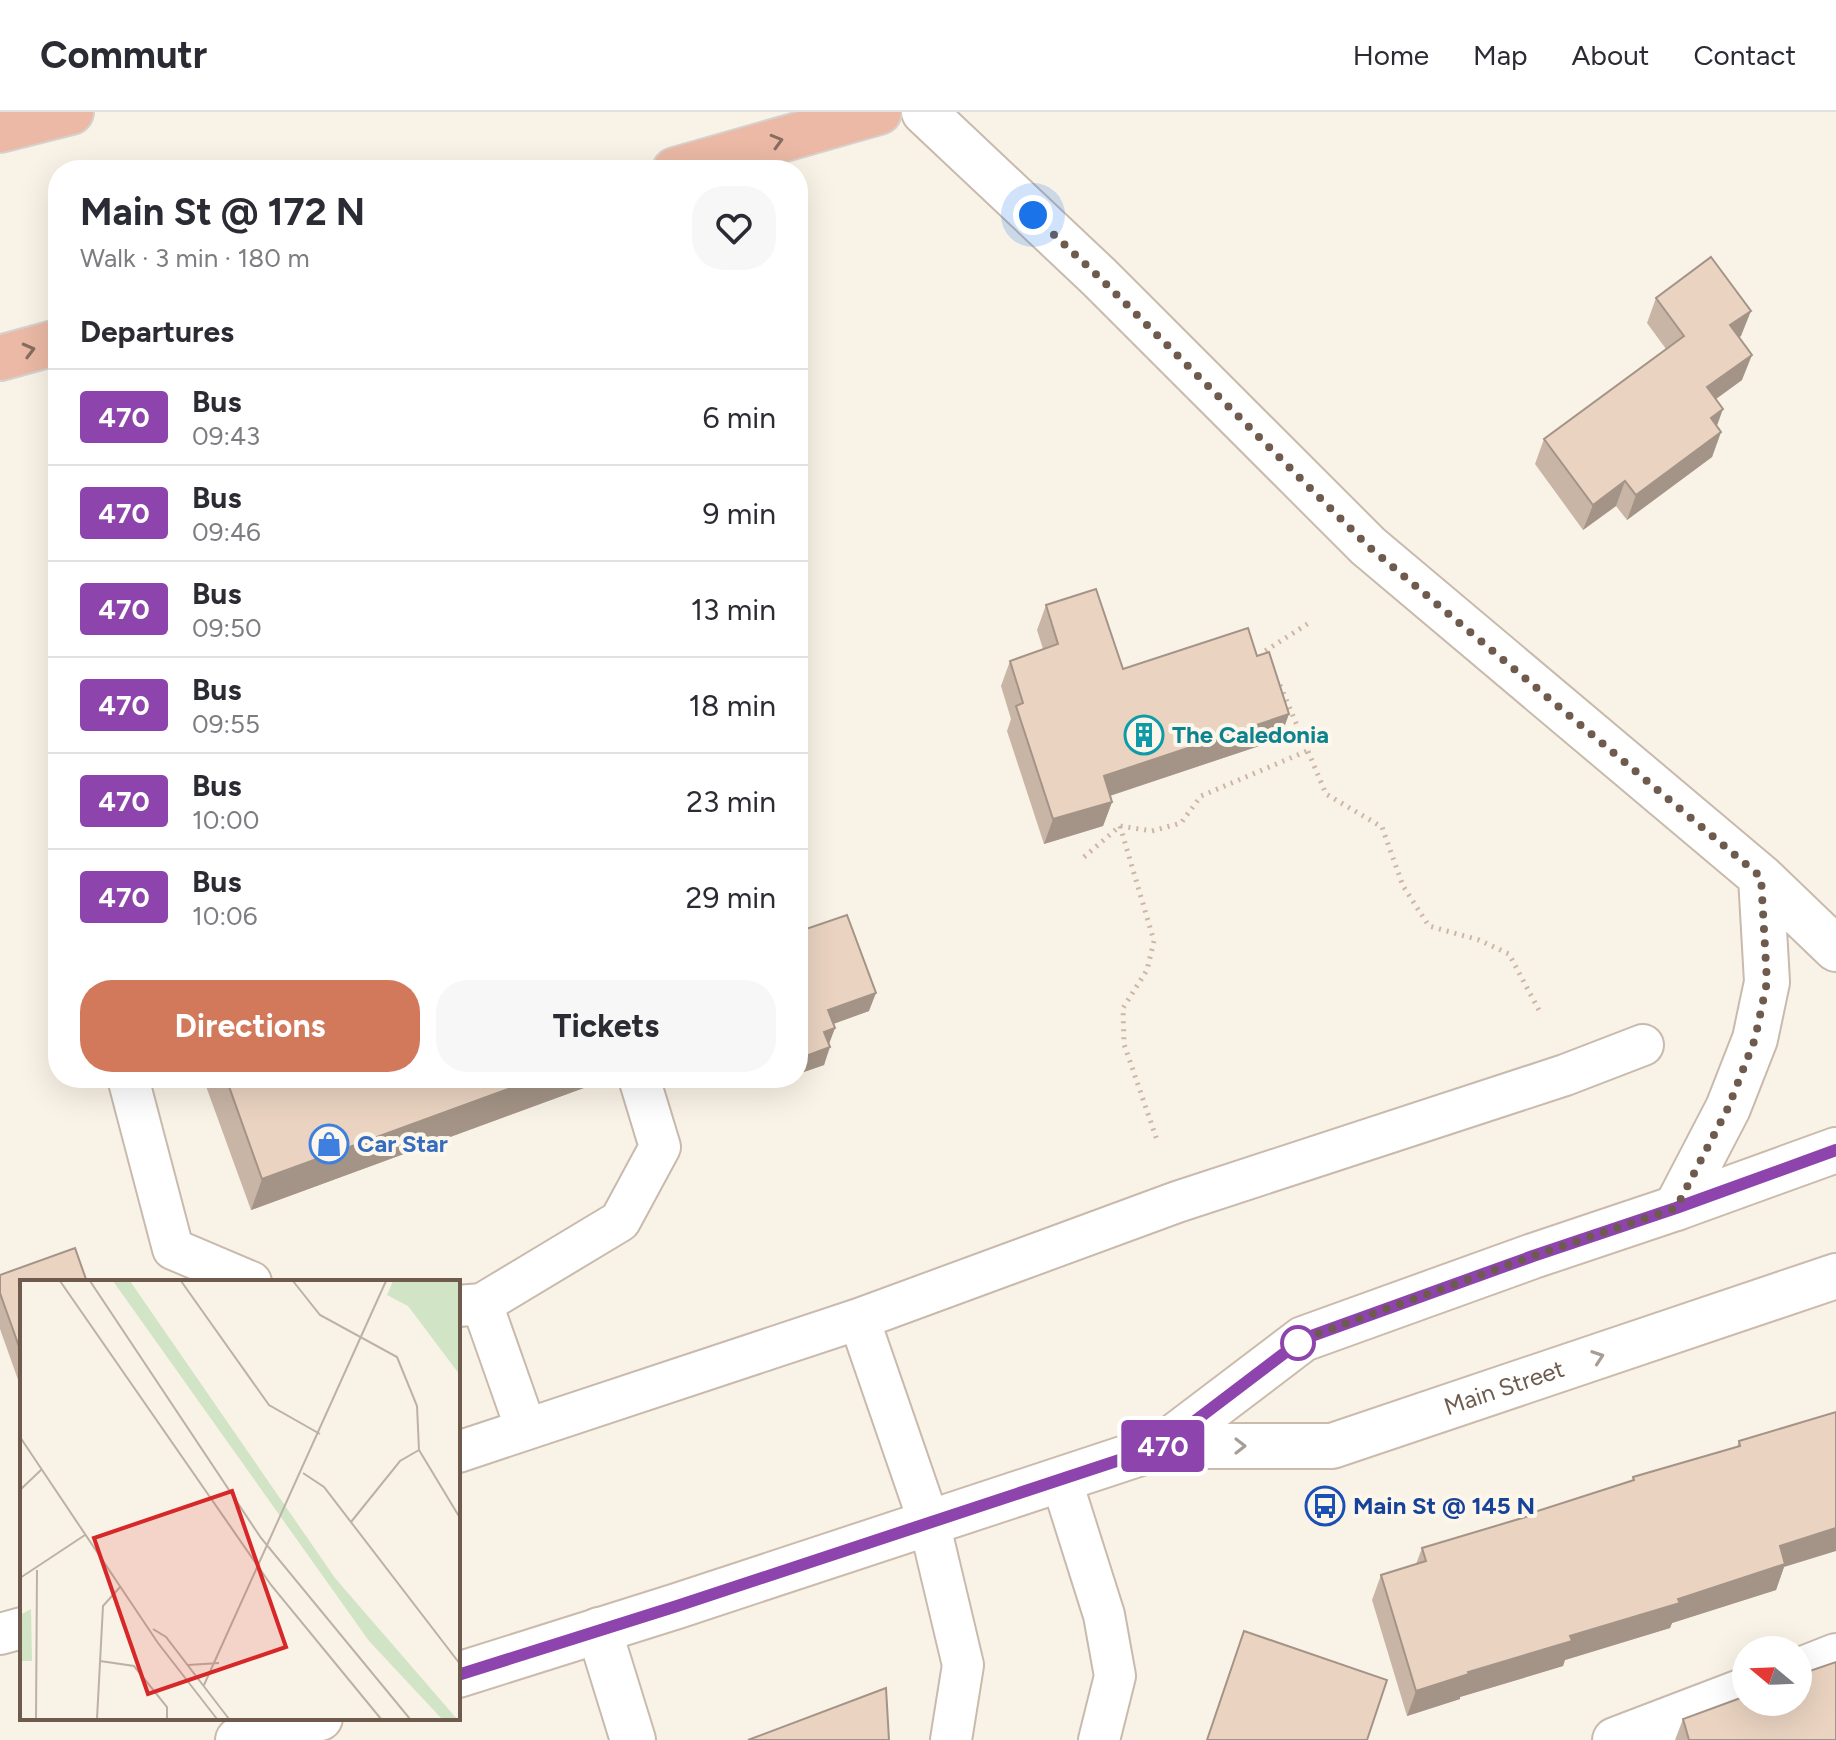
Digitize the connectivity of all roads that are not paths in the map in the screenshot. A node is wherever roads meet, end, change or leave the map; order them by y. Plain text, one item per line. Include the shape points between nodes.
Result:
1 (71, 112) edge
2 (879, 112) edge
3 (924, 112) edge
4 (0, 130) edge
5 (710, 160) edge
6 (48, 345) edge
7 (0, 358) edge
8 (1761, 877) junction
9 (1836, 949) edge
10 (1643, 1045) dead end
11 (131, 1088) edge
12 (642, 1088) edge
13 (1836, 1150) edge
14 (1676, 1208) junction
15 (1836, 1276) edge
16 (246, 1280) edge
17 (470, 1305) edge
18 (859, 1319) junction
19 (526, 1429) junction
20 (1162, 1446) junction
21 (460, 1451) edge
22 (1061, 1479) junction
23 (929, 1522) junction
24 (20, 1629) edge
25 (599, 1630) junction
26 (0, 1634) edge
27 (1836, 1656) edge
28 (1812, 1665) edge
29 (460, 1674) edge
30 (1732, 1695) edge
31 (308, 1720) edge
32 (238, 1740) edge
33 (633, 1740) edge
34 (951, 1740) edge
35 (1099, 1740) edge
36 (1615, 1740) edge

1 - 4 highway
5 -> 2 highway
3 - 8 main road via 1099,277 1368,546
7 -> 6 highway
8 - 9 main road
8 - 14 main road via 1767,982 1755,1039 1728,1108
10 - 18 lane via 1177,1202
11 - 16 lane via 173,1249
12 - 17 lane via 660,1147 620,1221
13 - 14 main road, Main Street
14 - 20 main road, Main Street via 1303,1339
20 -> 15 main road, Main Street via 1332,1446
17 - 19 lane
18 - 19 lane
18 - 23 lane
19 - 21 lane
20 - 22 main road, Main Street
22 - 23 main road, Main Street
22 - 35 lane via 1104,1615 1115,1676
23 - 25 main road, Main Street
23 - 34 lane via 963,1665
24 - 26 lane
25 - 29 main road, Main Street
25 - 33 main road
27 - 28 main road
30 - 36 main road
31 - 32 main road

